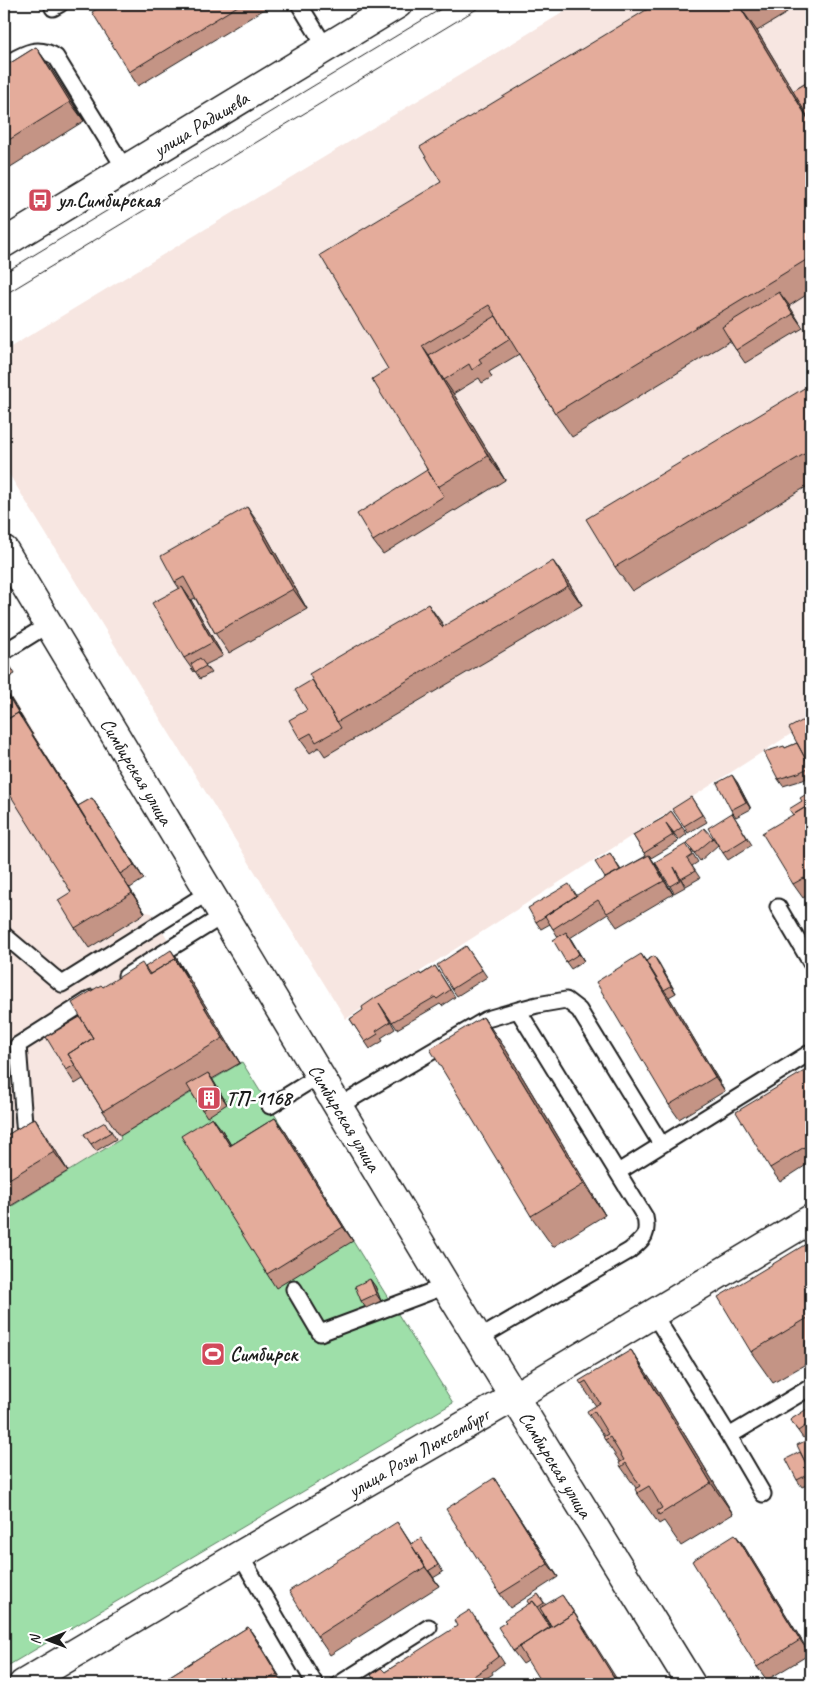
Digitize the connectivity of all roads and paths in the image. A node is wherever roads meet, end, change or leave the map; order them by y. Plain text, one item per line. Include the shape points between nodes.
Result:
1 (299, 4) edge
2 (380, 8) edge
3 (326, 48) junction
4 (4, 65) edge
5 (125, 169) junction
6 (4, 243) edge
7 (4, 550) edge
8 (49, 624) junction
9 (4, 652) edge
10 (209, 892) junction
11 (778, 907) dead end
12 (224, 915) junction
13 (4, 935) edge
14 (811, 963) edge
15 (518, 1010) junction
16 (811, 1052) edge
17 (320, 1075) junction
18 (270, 1106) dead end
19 (338, 1106) junction
20 (661, 1144) junction
21 (4, 1149) edge
22 (618, 1172) junction
23 (811, 1219) edge
24 (446, 1286) junction
25 (294, 1289) dead end
26 (653, 1313) junction
27 (478, 1340) junction
28 (811, 1386) edge
29 (514, 1397) junction
30 (728, 1436) junction
31 (763, 1494) dead end
32 (240, 1555) junction
33 (429, 1627) dead end
34 (34, 1682) edge
35 (316, 1684) edge
36 (339, 1684) edge
37 (691, 1684) edge

1 - 3 lane
2 - 3 street, улица Радищева
3 - 5 street, улица Радищева
4 - 5 lane via 20,55 39,50 56,57
5 - 6 street, улица Радищева
7 - 8 street, Симбирская улица
8 - 9 lane
8 - 10 street, Симбирская улица
10 - 12 street, Симбирская улица
10 - 13 lane via 62,984
11 - 14 lane
12 - 17 street, Симбирская улица
12 - 21 lane via 18,1045 25,1136
15 - 19 lane via 487,1019
15 - 20 lane via 566,1000 579,1010
15 - 22 lane
16 - 20 lane
17 - 18 lane
17 - 19 street, Симбирская улица
19 - 24 street, Симбирская улица
20 - 22 lane
22 - 27 lane via 645,1217 648,1228 643,1238 629,1251
23 - 26 street, улица Розы Люксембург
24 - 25 lane via 320,1332
24 - 27 street, Симбирская улица
26 - 29 street, улица Розы Люксембург
26 - 30 lane
27 - 29 street, Симбирская улица
28 - 30 lane
29 - 32 street, улица Розы Люксембург
29 - 37 street, Симбирская улица
30 - 31 lane
32 - 34 street, улица Розы Люксембург
32 - 35 lane
33 - 36 lane

